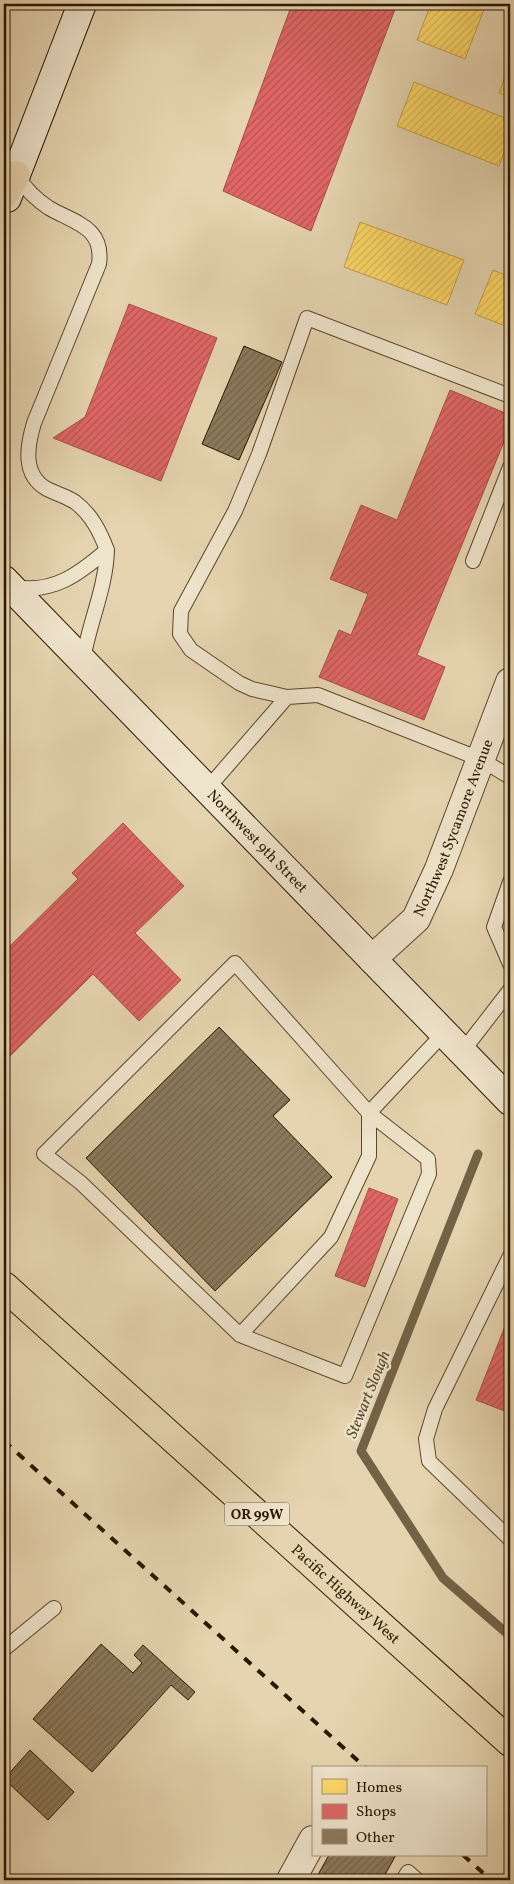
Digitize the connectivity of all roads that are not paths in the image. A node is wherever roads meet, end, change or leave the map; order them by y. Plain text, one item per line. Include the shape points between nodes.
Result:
1 (82, 4) edge
2 (10, 185) edge
3 (4, 206) edge
4 (510, 396) edge
5 (510, 466) edge
6 (107, 550) junction
7 (472, 561) dead end
8 (7, 583) edge
9 (83, 660) junction
10 (510, 682) edge
11 (287, 697) junction
12 (480, 759) junction
13 (510, 777) edge
14 (207, 789) junction
15 (510, 882) edge
16 (372, 959) junction
17 (510, 964) edge
18 (510, 990) edge
19 (453, 1042) junction
20 (510, 1101) edge
21 (369, 1113) junction
22 (509, 1258) edge
23 (4, 1286) edge
24 (240, 1335) junction
25 (510, 1539) edge
26 (54, 1608) dead end
27 (4, 1649) edge
28 (510, 1742) edge
29 (312, 1842) edge
30 (291, 1880) edge
31 (403, 1880) edge
32 (417, 1880) edge

1 - 2 main road
2 - 3 main road
2 - 6 lane via 25,188 35,198 87,228 101,251 99,264 34,423 28,454 34,478 77,504 98,527
4 - 11 lane via 307,318 259,454 235,511 181,612 180,634 191,650 239,683
5 - 7 lane
6 - 8 lane via 77,574 58,584 30,588
6 - 9 lane
8 - 9 main road, Northwest 9th Street
9 - 14 main road, Northwest 9th Street
10 - 12 main road, Northwest Sycamore Avenue
11 - 12 lane via 318,696
11 - 14 lane
12 - 13 lane
12 - 16 main road, Northwest Sycamore Avenue via 439,869 416,919
14 - 16 main road, Northwest 9th Street
15 - 17 lane via 494,927
16 - 19 main road, Northwest 9th Street
18 - 19 lane
19 - 20 main road, Northwest 9th Street
19 - 21 lane
21 - 24 lane via 369,1156 330,1236
21 - 24 lane via 428,1159 429,1174 345,1376
21 - 24 lane via 235,963 44,1154 80,1183
22 - 25 lane via 435,1409 426,1439 429,1461
23 - 28 highway, Pacific Highway West / OR 99W
26 - 27 lane
29 - 30 main road
31 - 32 lane via 408,1872

